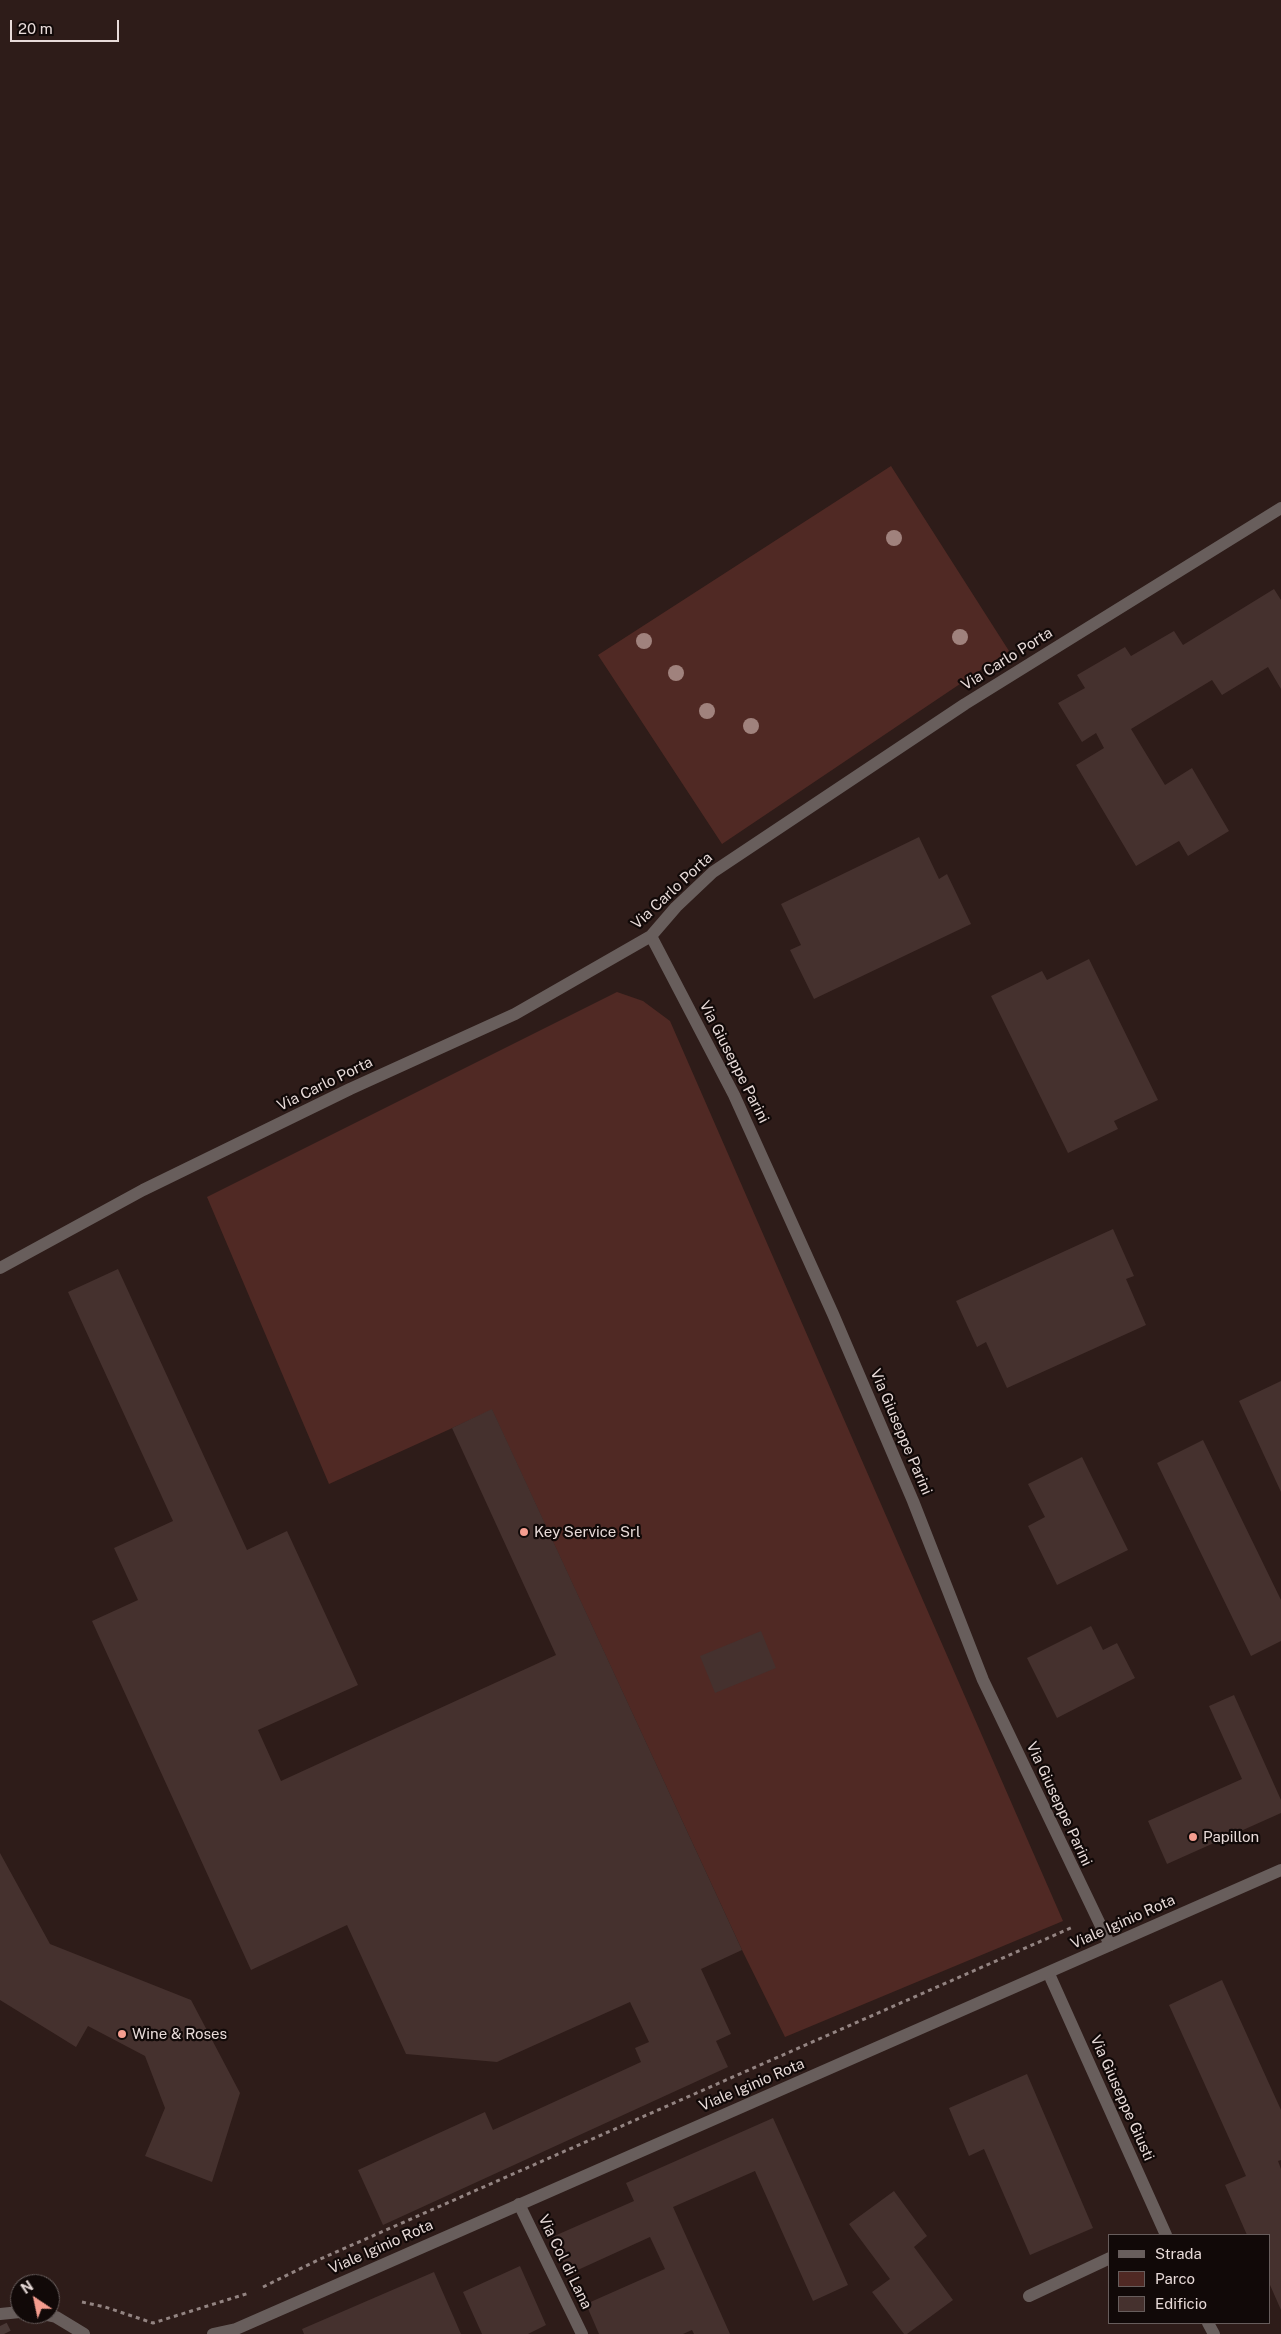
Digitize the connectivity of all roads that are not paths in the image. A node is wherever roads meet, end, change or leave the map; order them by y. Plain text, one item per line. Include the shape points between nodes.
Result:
1 (1281, 508) edge
2 (651, 936) junction
3 (0, 1268) edge
4 (1281, 1870) edge
5 (1110, 1945) junction
6 (1049, 1974) junction
7 (519, 2204) junction
8 (1163, 2234) edge
9 (1108, 2259) edge
10 (1029, 2296) dead end
11 (60, 2319) edge
12 (233, 2331) edge
13 (84, 2334) edge
14 (213, 2334) edge
15 (582, 2334) edge

1 - 2 street, Via Carlo Porta via 965,704 713,872
2 - 3 street, Via Carlo Porta via 515,1014 350,1089 143,1190
2 - 5 street, Via Giuseppe Parini via 734,1095 914,1501 983,1680
4 - 5 street, Viale Iginio Rota
5 - 6 street, Viale Iginio Rota
6 - 7 street, Viale Iginio Rota
6 - 8 street, Via Giuseppe Giusti
7 - 12 street, Viale Iginio Rota
7 - 15 street, Via Col di Lana
9 - 10 street
11 - 13 street
12 - 14 street, Viale Iginio Rota

